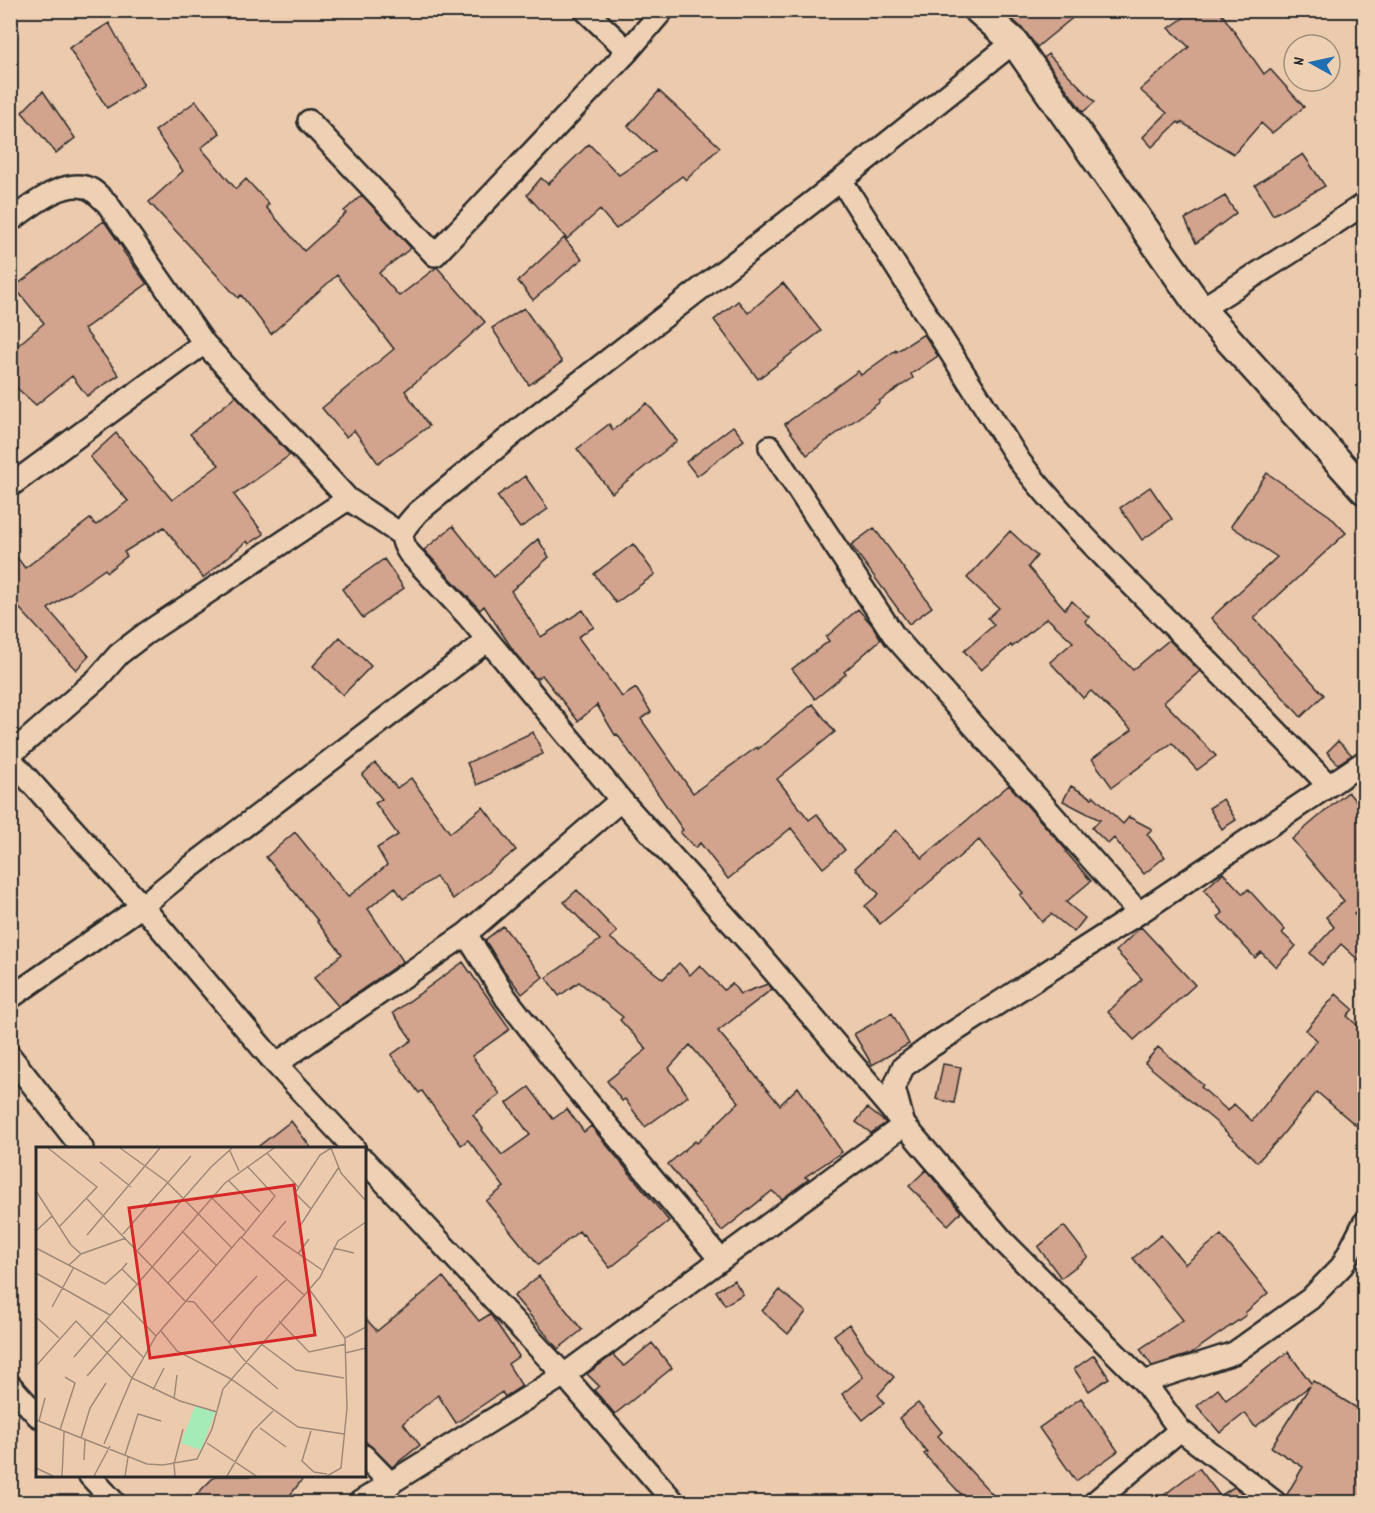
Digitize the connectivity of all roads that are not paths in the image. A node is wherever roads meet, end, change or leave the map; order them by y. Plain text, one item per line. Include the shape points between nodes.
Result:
1 (585, 10) edge
2 (663, 10) edge
3 (978, 10) edge
4 (1014, 42) junction
5 (628, 51) junction
6 (309, 121) dead end
7 (840, 180) junction
8 (1365, 204) edge
9 (10, 221) edge
10 (1201, 309) junction
11 (204, 342) junction
12 (770, 447) dead end
13 (10, 486) edge
14 (1365, 490) edge
15 (348, 499) junction
16 (402, 535) junction
17 (488, 640) junction
18 (10, 755) edge
19 (10, 759) edge
20 (1365, 762) edge
21 (1328, 785) junction
22 (621, 800) junction
23 (142, 906) junction
24 (1139, 913) junction
25 (466, 934) junction
26 (10, 998) edge
27 (10, 1056) edge
28 (276, 1064) junction
29 (904, 1125) junction
30 (80, 1147) edge
31 (352, 1147) edge
32 (366, 1162) edge
33 (1365, 1223) edge
34 (720, 1259) junction
35 (564, 1375) junction
36 (1144, 1382) junction
37 (10, 1385) edge
38 (36, 1414) edge
39 (1180, 1430) junction
40 (366, 1458) edge
41 (91, 1477) edge
42 (391, 1484) junction
43 (114, 1503) edge
44 (360, 1503) edge
45 (674, 1503) edge
46 (1095, 1503) edge
47 (1275, 1503) edge

1 - 5 street
2 - 5 street
3 - 4 street
4 - 7 street
4 - 10 street
5 - 6 street via 435,255
7 - 16 street via 522,426 418,512
7 - 21 street via 1020,462 1047,496
8 - 10 street
9 - 11 street via 58,190 76,185 92,190 107,203
10 - 14 street
11 - 13 street
11 - 15 street
12 - 24 street via 895,637
15 - 16 street
15 - 18 street via 145,634
16 - 17 street via 409,553
17 - 22 street
17 - 23 street
19 - 23 street
20 - 21 street
21 - 24 street
22 - 25 street
22 - 29 street via 747,940
23 - 26 street
23 - 28 street
24 - 29 street via 903,1067 894,1088
25 - 28 street
25 - 34 street via 506,998 561,1069
27 - 30 street
28 - 31 street
29 - 34 street
29 - 36 street via 1004,1242
32 - 35 street
33 - 36 street via 1342,1266 1310,1299 1234,1353
34 - 35 street
35 - 42 street
35 - 45 street
36 - 39 street
37 - 38 street
39 - 46 street
39 - 47 street
40 - 42 street
41 - 43 street
42 - 44 street

